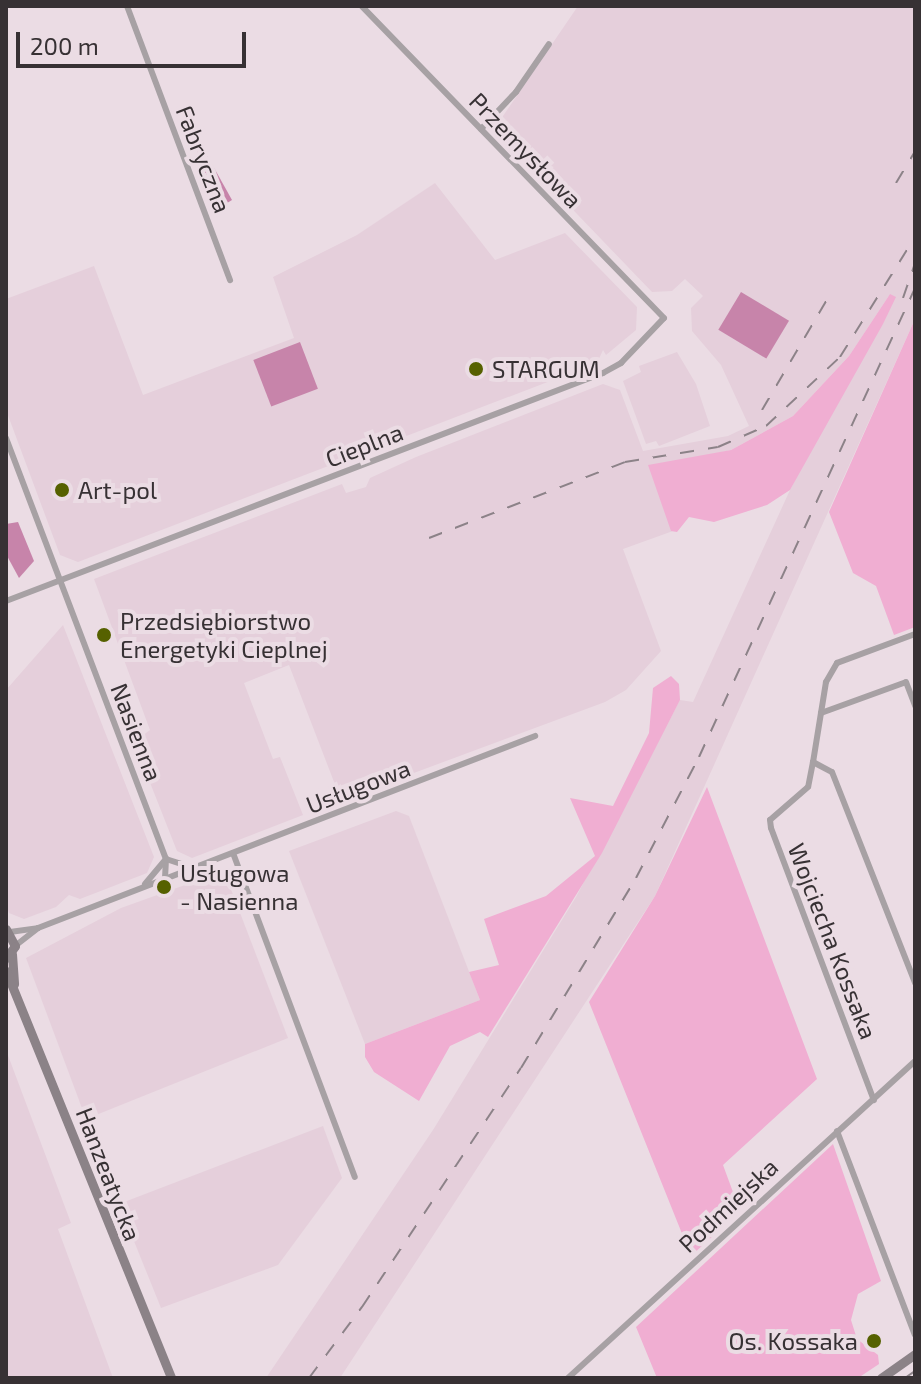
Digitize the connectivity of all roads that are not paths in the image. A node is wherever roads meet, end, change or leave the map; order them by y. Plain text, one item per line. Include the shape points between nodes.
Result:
1 (127, 6) edge
2 (362, 6) edge
3 (549, 44) dead end
4 (481, 129) junction
5 (230, 280) dead end
6 (664, 318) joint
7 (6, 438) edge
8 (60, 579) junction
9 (6, 601) edge
10 (915, 634) edge
11 (915, 706) edge
12 (821, 713) junction
13 (535, 736) dead end
14 (813, 762) junction
15 (233, 853) junction
16 (166, 859) junction
17 (193, 868) junction
18 (165, 879) junction
19 (140, 888) junction
20 (38, 928) junction
21 (8, 930) edge
22 (11, 952) edge
23 (6, 971) edge
24 (915, 983) edge
25 (14, 984) junction
26 (915, 1061) edge
27 (874, 1100) junction
28 (837, 1131) junction
29 (355, 1177) dead end
30 (915, 1335) edge
31 (915, 1354) edge
32 (171, 1378) edge
33 (568, 1378) edge
34 (881, 1378) edge

1 - 5 street, Fabryczna
2 - 4 street, Przemysłowa
3 - 4 street via 516,92
4 - 6 street, Przemysłowa
6 - 8 street, Cieplna via 621,363 603,373
7 - 8 street, Nasienna
8 - 9 street, Cieplna
8 - 16 street, Nasienna
10 - 12 street via 837,663 826,682
11 - 12 street via 906,682
12 - 14 street
13 - 15 street, Usługowa
14 - 24 street via 832,772
14 - 27 street, Wojciecha Kossaka via 808,787 770,820 771,828
15 - 17 street, Usługowa
15 - 29 street
16 - 17 street
16 - 18 street
16 - 19 street, Usługowa
17 - 18 street, Usługowa
18 - 19 street, Usługowa
19 - 20 street, Usługowa
20 - 21 street, Usługowa
20 - 22 street, Usługowa
21 - 22 street, Hanzeatycka
22 - 25 street, Hanzeatycka
23 - 25 street, Hanzeatycka
25 - 32 street, Hanzeatycka
26 - 27 street, Podmiejska
27 - 28 street, Podmiejska
28 - 30 street
28 - 33 street, Podmiejska
31 - 34 street

